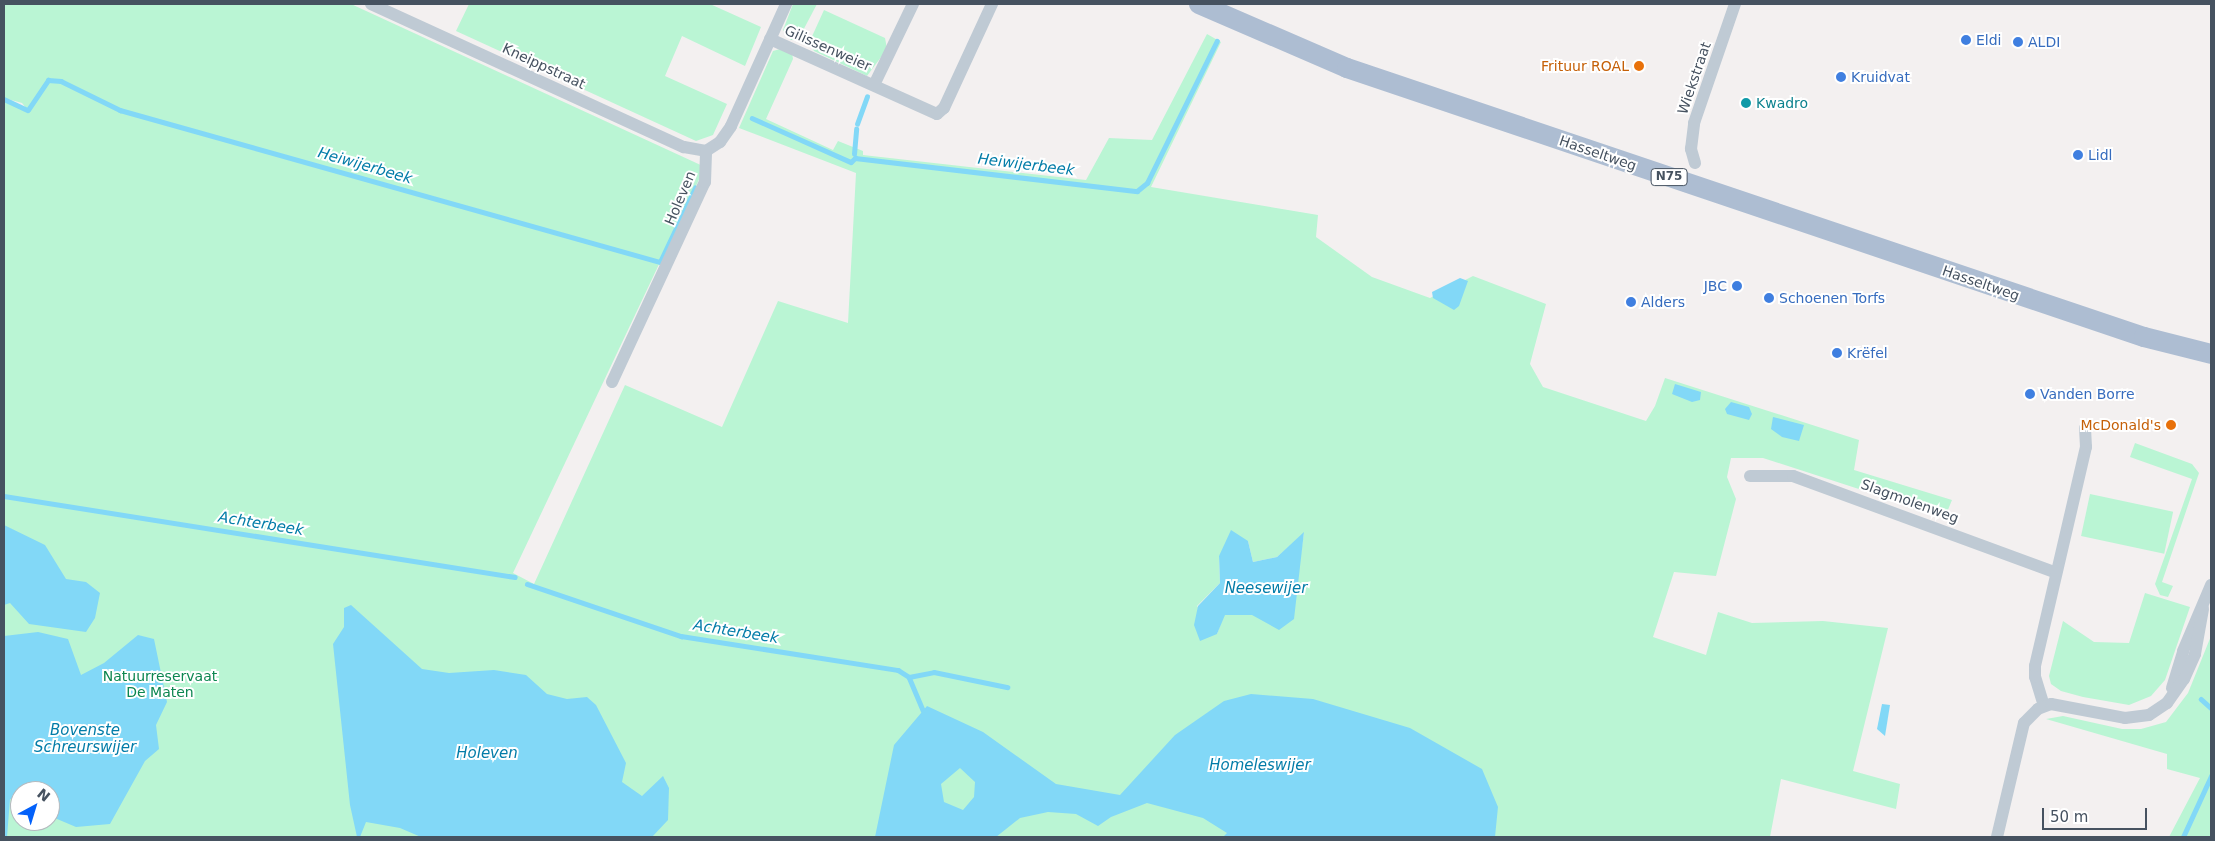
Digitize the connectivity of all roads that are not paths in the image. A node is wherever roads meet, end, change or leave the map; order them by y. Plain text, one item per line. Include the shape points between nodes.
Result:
1 (371, 4) edge
2 (786, 4) edge
3 (913, 4) edge
4 (992, 4) edge
5 (1199, 4) edge
6 (1735, 4) edge
7 (770, 39) junction
8 (874, 85) junction
9 (706, 151) junction
10 (1695, 163) dead end
11 (2144, 337) junction
12 (2211, 354) edge
13 (2211, 366) edge
14 (612, 382) dead end
15 (2084, 428) dead end
16 (1750, 476) dead end
17 (2056, 573) junction
18 (2211, 585) edge
19 (2044, 706) junction
20 (1997, 837) edge

1 - 9 street, Kneippstraat via 684,147
2 - 7 street
3 - 8 street, Gilissenweier
4 - 8 street, Gilissenweier via 944,108 937,114
5 - 11 main road, Hasseltweg / N75 via 1347,68
6 - 10 street, Wiekstraat via 1694,123 1692,149
7 - 8 street, Gilissenweier
7 - 9 street via 731,126 720,142
9 - 14 street, Holeven via 705,182
11 - 12 main road, Hasseltweg / N75
11 - 13 main road, Hasseltweg / N75
15 - 17 street via 2086,447
16 - 17 street, Slagmolenweg via 1793,476
17 - 19 street via 2035,666
18 - 19 street via 2194,654 2184,679 2167,703 2149,714 2125,718 2077,707
19 - 20 street via 2024,722

